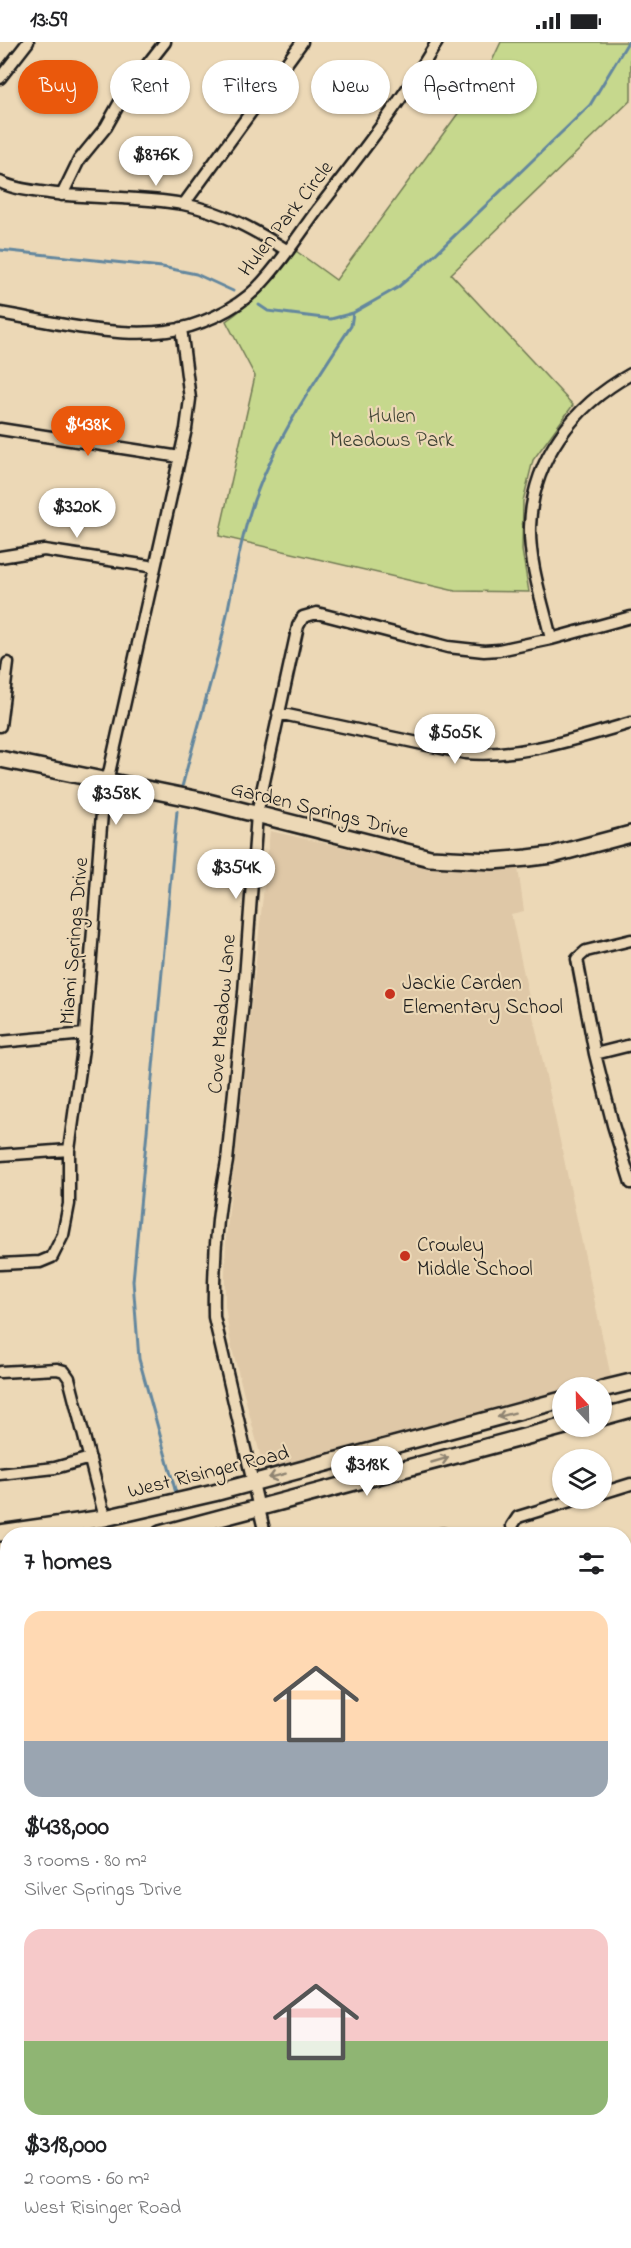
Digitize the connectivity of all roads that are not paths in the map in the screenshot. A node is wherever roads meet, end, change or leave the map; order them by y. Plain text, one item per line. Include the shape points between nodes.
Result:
1 (28, 42) edge
2 (165, 42) edge
3 (302, 42) edge
4 (437, 42) edge
5 (0, 78) edge
6 (0, 182) edge
7 (62, 195) junction
8 (184, 204) junction
9 (288, 251) junction
10 (0, 313) edge
11 (181, 328) junction
12 (631, 375) edge
13 (0, 429) edge
14 (180, 457) junction
15 (0, 557) edge
16 (155, 567) junction
17 (631, 617) edge
18 (551, 639) junction
19 (8, 663) dead end
20 (278, 713) junction
21 (631, 723) edge
22 (0, 726) edge
23 (0, 759) edge
24 (106, 781) junction
25 (257, 814) junction
26 (631, 834) edge
27 (631, 940) edge
28 (85, 1034) junction
29 (0, 1042) edge
30 (631, 1045) edge
31 (595, 1054) junction
32 (69, 1150) junction
33 (0, 1155) edge
34 (631, 1183) edge
35 (0, 1264) edge
36 (0, 1372) edge
37 (631, 1382) edge
38 (612, 1387) edge
39 (552, 1403) edge
40 (631, 1409) edge
41 (612, 1414) edge
42 (552, 1430) edge
43 (90, 1458) junction
44 (0, 1474) edge
45 (254, 1482) junction
46 (631, 1484) edge
47 (612, 1489) edge
48 (552, 1507) edge
49 (259, 1509) junction
50 (105, 1518) junction
51 (42, 1527) edge
52 (188, 1527) edge
53 (263, 1527) edge
54 (512, 1527) edge

1 - 5 street
2 - 7 street via 79,160
3 - 8 street
4 - 9 street, Hulen Park Circle via 394,109
6 - 7 street
7 - 8 street
8 - 9 street via 249,226
9 - 11 street, Hulen Park Circle via 240,302
10 - 11 street, Hulen Park Circle via 123,332
11 - 14 street, Miami Springs Drive via 190,399
12 - 18 street via 585,407 564,430 547,457 535,490 530,527 532,547
13 - 14 street
14 - 16 street, Miami Springs Drive
15 - 16 street via 44,550
16 - 24 street, Miami Springs Drive
17 - 18 street, Cove Meadow Lane
18 - 20 street, Cove Meadow Lane via 484,651 448,647 317,613 306,615 298,626
19 - 22 street
20 - 21 street via 480,754 547,746
20 - 25 street, Cove Meadow Lane
23 - 24 main road, Garden Springs Drive
24 - 25 main road, Garden Springs Drive
24 - 28 street, Miami Springs Drive
25 - 26 main road, Garden Springs Drive via 440,859 493,861 552,855
25 - 45 street, Cove Meadow Lane via 214,1296 214,1317
27 - 31 street via 586,951 577,960
28 - 29 street
28 - 32 street, Miami Springs Drive
30 - 31 street
31 - 34 street
32 - 33 street
32 - 35 street, Miami Springs Drive via 69,1204 59,1246 52,1257 40,1262
36 - 43 street via 64,1371
37 - 38 main road
39 -> 45 main road, West Risinger Road
40 - 41 main road
49 -> 42 main road
43 - 44 street via 55,1468
43 - 50 street
45 - 49 street, Cove Meadow Lane
45 - 50 main road, West Risinger Road
46 - 47 street
48 - 54 street via 518,1517
49 - 52 main road
49 - 53 street, Cove Meadow Lane
50 - 51 main road, West Risinger Road

